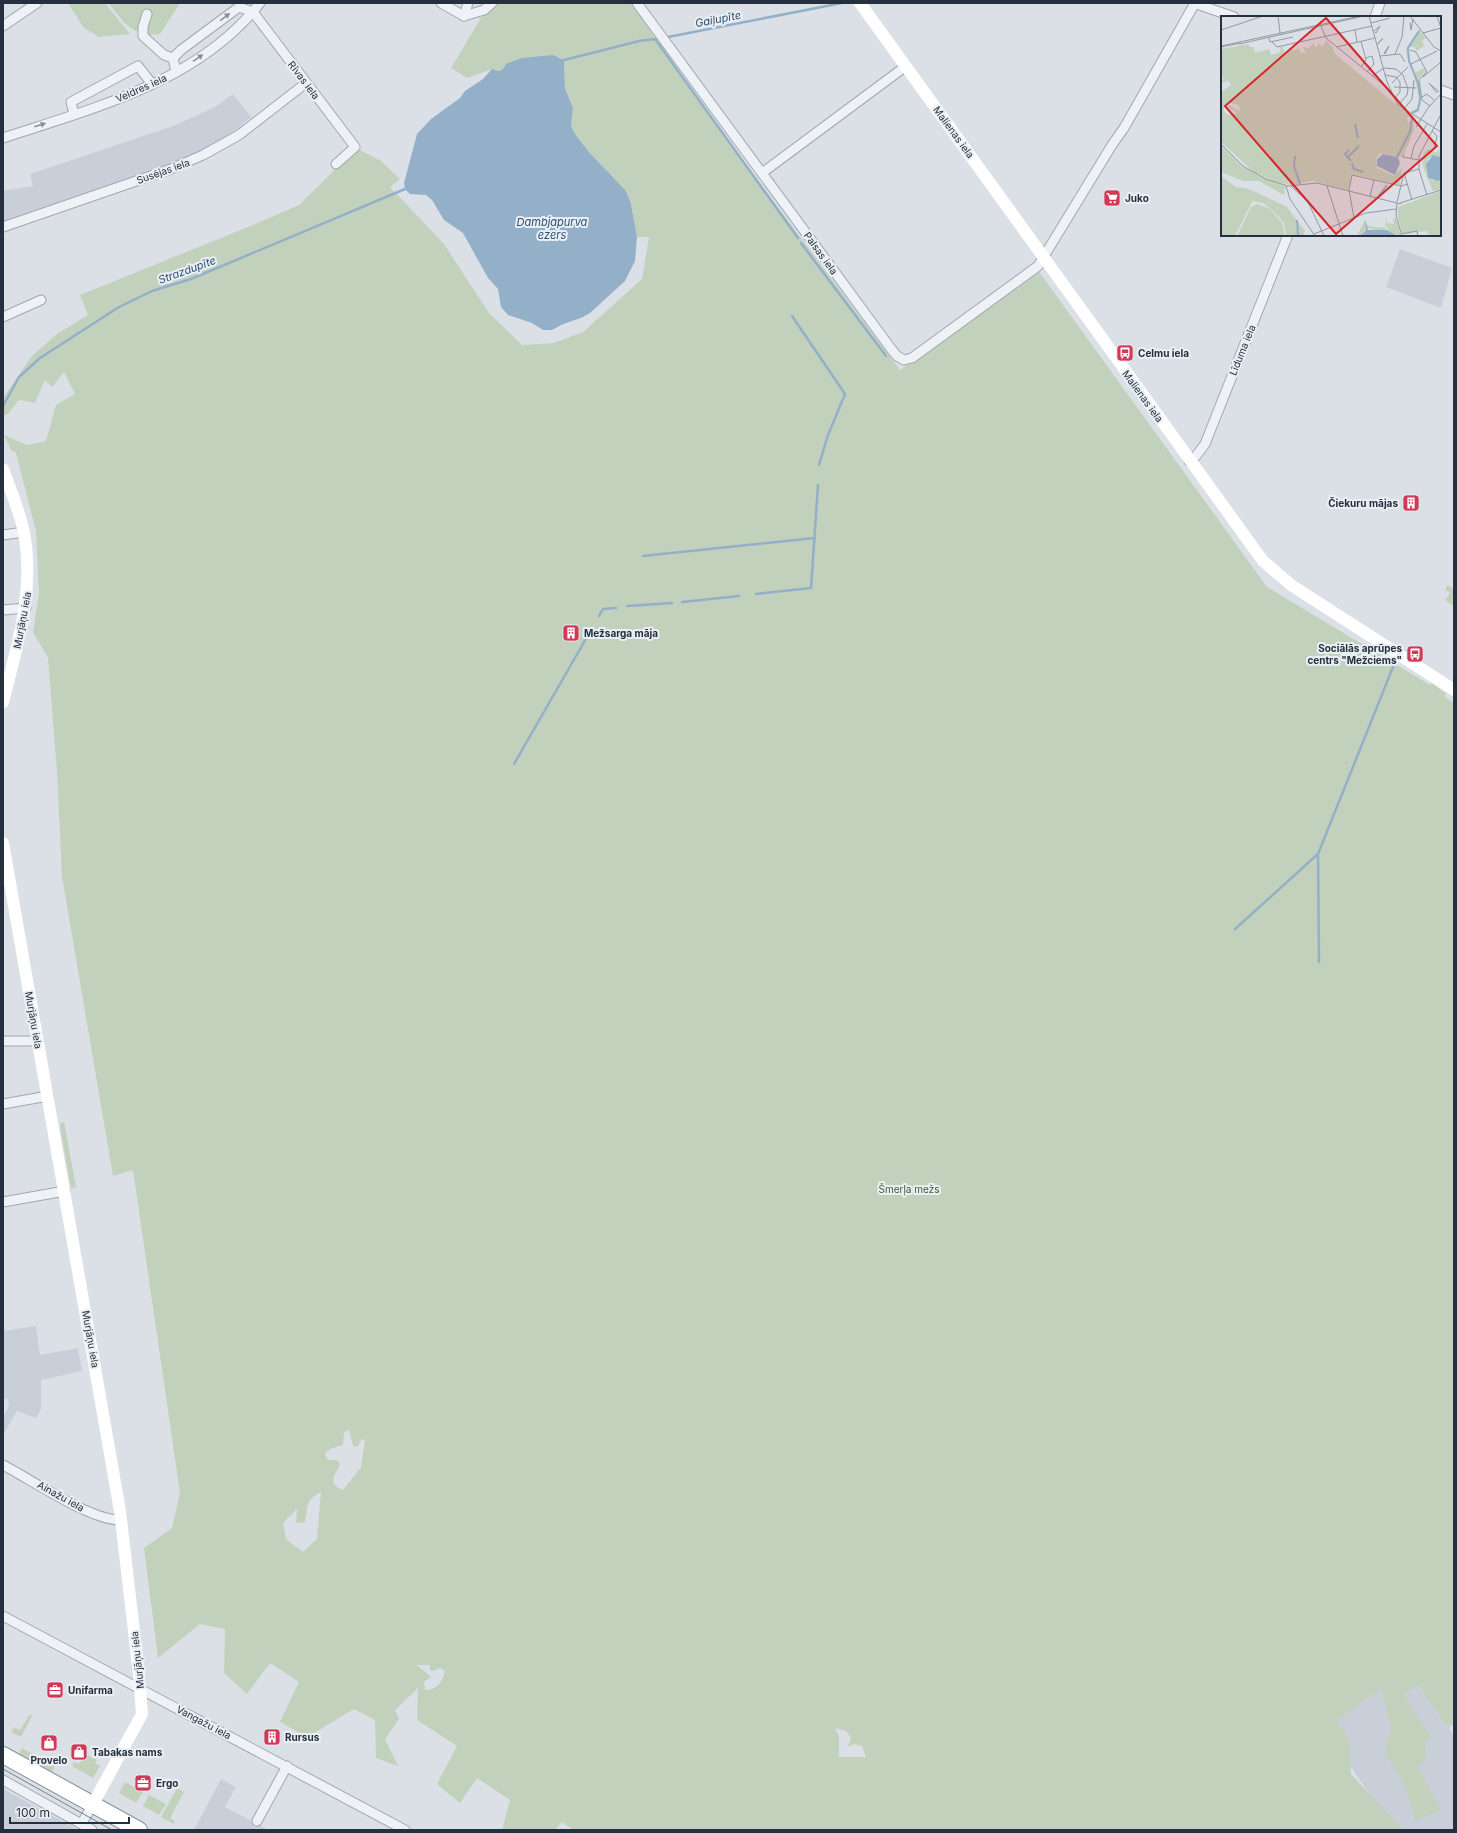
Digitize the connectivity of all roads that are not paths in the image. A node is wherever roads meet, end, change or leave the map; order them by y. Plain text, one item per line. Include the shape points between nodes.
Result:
1 (37, 3) edge
2 (260, 3) edge
3 (441, 3) edge
4 (468, 3) edge
5 (492, 3) edge
6 (637, 3) edge
7 (860, 3) edge
8 (1195, 3) edge
9 (1380, 3) edge
10 (253, 12) junction
11 (148, 14) dead end
12 (464, 16) junction
13 (1231, 16) edge
14 (1374, 16) edge
15 (3, 26) edge
16 (173, 58) junction
17 (906, 66) junction
18 (176, 72) junction
19 (306, 83) junction
20 (152, 84) junction
21 (1441, 90) edge
22 (1454, 95) edge
23 (74, 114) junction
24 (3, 138) edge
25 (336, 164) dead end
26 (762, 173) junction
27 (3, 227) edge
28 (1288, 236) edge
29 (1044, 258) junction
30 (41, 300) dead end
31 (3, 317) edge
32 (1189, 461) junction
33 (3, 469) edge
34 (24, 532) junction
35 (3, 535) edge
36 (26, 608) junction
37 (3, 610) edge
38 (5, 685) edge
39 (1454, 690) edge
40 (3, 702) edge
41 (3, 843) edge
42 (6, 878) edge
43 (3, 1041) edge
44 (38, 1041) junction
45 (48, 1096) junction
46 (3, 1104) edge
47 (65, 1191) junction
48 (3, 1202) edge
49 (3, 1465) edge
50 (121, 1520) junction
51 (3, 1616) edge
52 (140, 1689) junction
53 (3, 1755) edge
54 (287, 1766) junction
55 (3, 1780) edge
56 (93, 1804) junction
57 (256, 1821) dead end
58 (82, 1823) junction
59 (92, 1830) edge
60 (139, 1830) edge
61 (405, 1830) edge

1 - 15 street
2 - 10 street, Veldres iela
3 - 12 street
4 - 12 street
5 - 12 street via 484,10
6 - 26 street, Palsas iela
7 - 17 street, Malienas iela
8 - 13 street
8 - 29 street via 1124,128
9 - 14 street
16 -> 10 street via 239,7
18 -> 10 street, Veldres iela via 218,44
10 - 19 street, Rīvas iela
11 - 16 street via 142,27 143,36 164,55
16 - 18 street
17 - 26 street
17 - 29 street, Malienas iela
18 - 20 street, Veldres iela
19 - 25 street, Rīvas iela via 355,147
19 - 27 street, Susējas iela via 239,135 203,155 171,169
20 - 23 street, Veldres iela
20 - 23 street via 138,66 71,102
21 - 22 street
24 -> 23 street, Veldres iela
26 - 29 street, Palsas iela via 892,350 904,360 912,358 1038,266
28 - 32 street, Līduma iela via 1205,444
29 - 32 street, Malienas iela
30 - 31 street
32 - 39 street, Malienas iela via 1248,543 1263,562 1281,578
33 - 34 street, Murjāņu iela
34 - 35 street
34 - 36 street, Murjāņu iela via 28,555
36 - 37 street
36 - 38 street, Murjāņu iela
38 - 40 street, Murjāņu iela
41 - 42 street, Murjāņu iela
42 - 44 street, Murjāņu iela
43 - 44 street
44 - 45 street, Murjāņu iela
45 - 46 street
45 - 47 street, Murjāņu iela
47 - 48 street
47 - 50 street, Murjāņu iela
49 - 50 street, Ainažu iela via 80,1508 110,1520
50 - 52 street, Murjāņu iela
51 - 52 street, Vangažu iela
52 - 54 street, Vangažu iela
52 - 56 street, Murjāņu iela via 142,1714
53 - 56 highway
54 - 57 street
54 - 61 street, Vangažu iela
55 - 58 street
56 - 58 street, Murjāņu iela
56 - 60 highway
58 - 59 street

